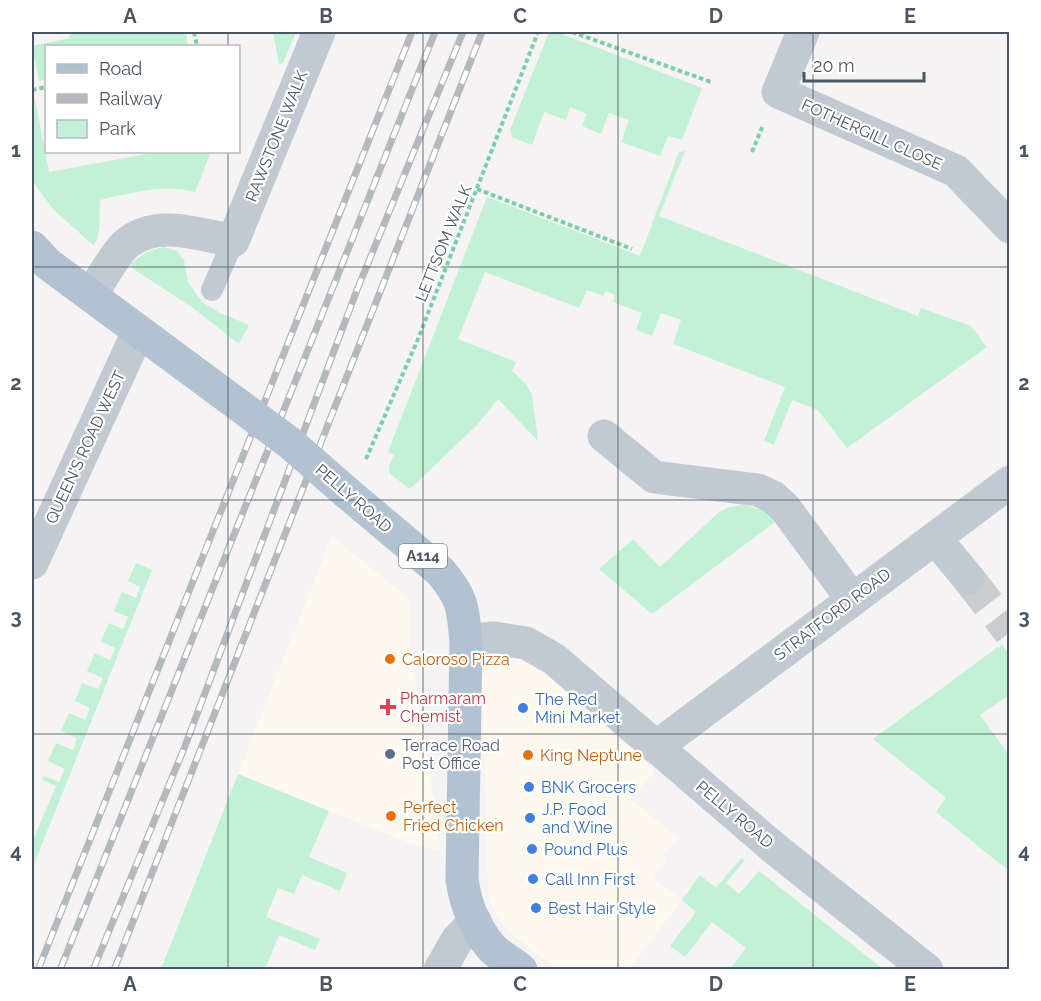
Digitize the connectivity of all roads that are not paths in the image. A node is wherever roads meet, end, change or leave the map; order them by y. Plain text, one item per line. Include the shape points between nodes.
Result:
1 (319, 32) edge
2 (802, 32) edge
3 (1010, 227) edge
4 (233, 242) junction
5 (32, 247) edge
6 (212, 290) dead end
7 (91, 295) junction
8 (138, 332) junction
9 (604, 436) dead end
10 (1010, 482) edge
11 (935, 538) junction
12 (32, 563) edge
13 (968, 578) tunnel mouth
14 (852, 599) junction
15 (466, 641) junction
16 (656, 747) junction
17 (475, 921) junction
18 (440, 969) edge
19 (521, 969) edge
20 (927, 969) edge

1 - 4 street, RAWSTONE WALK
2 - 3 street, FOTHERGILL CLOSE via 778,92 956,171
4 - 6 lane, RAWSTONE WALK
4 - 7 street via 187,231 159,230 139,236 124,245
5 - 7 main road, PELLY ROAD / A114 via 48,264
7 - 8 main road, PELLY ROAD / A114
8 - 12 street, QUEEN'S ROAD WEST
8 - 15 main road, PELLY ROAD / A114, bridge via 290,442 440,571 462,605
9 - 14 street via 654,477 758,490 773,496
10 - 11 street, STRATFORD ROAD
11 - 13 street
11 - 14 street, STRATFORD ROAD
14 - 16 street, STRATFORD ROAD
15 - 16 street, PELLY ROAD via 494,638 526,643 554,659
15 - 17 main road, A114 via 462,879
16 - 20 street, PELLY ROAD via 774,848
17 - 18 street via 457,940
17 - 19 main road, A114 via 492,948

